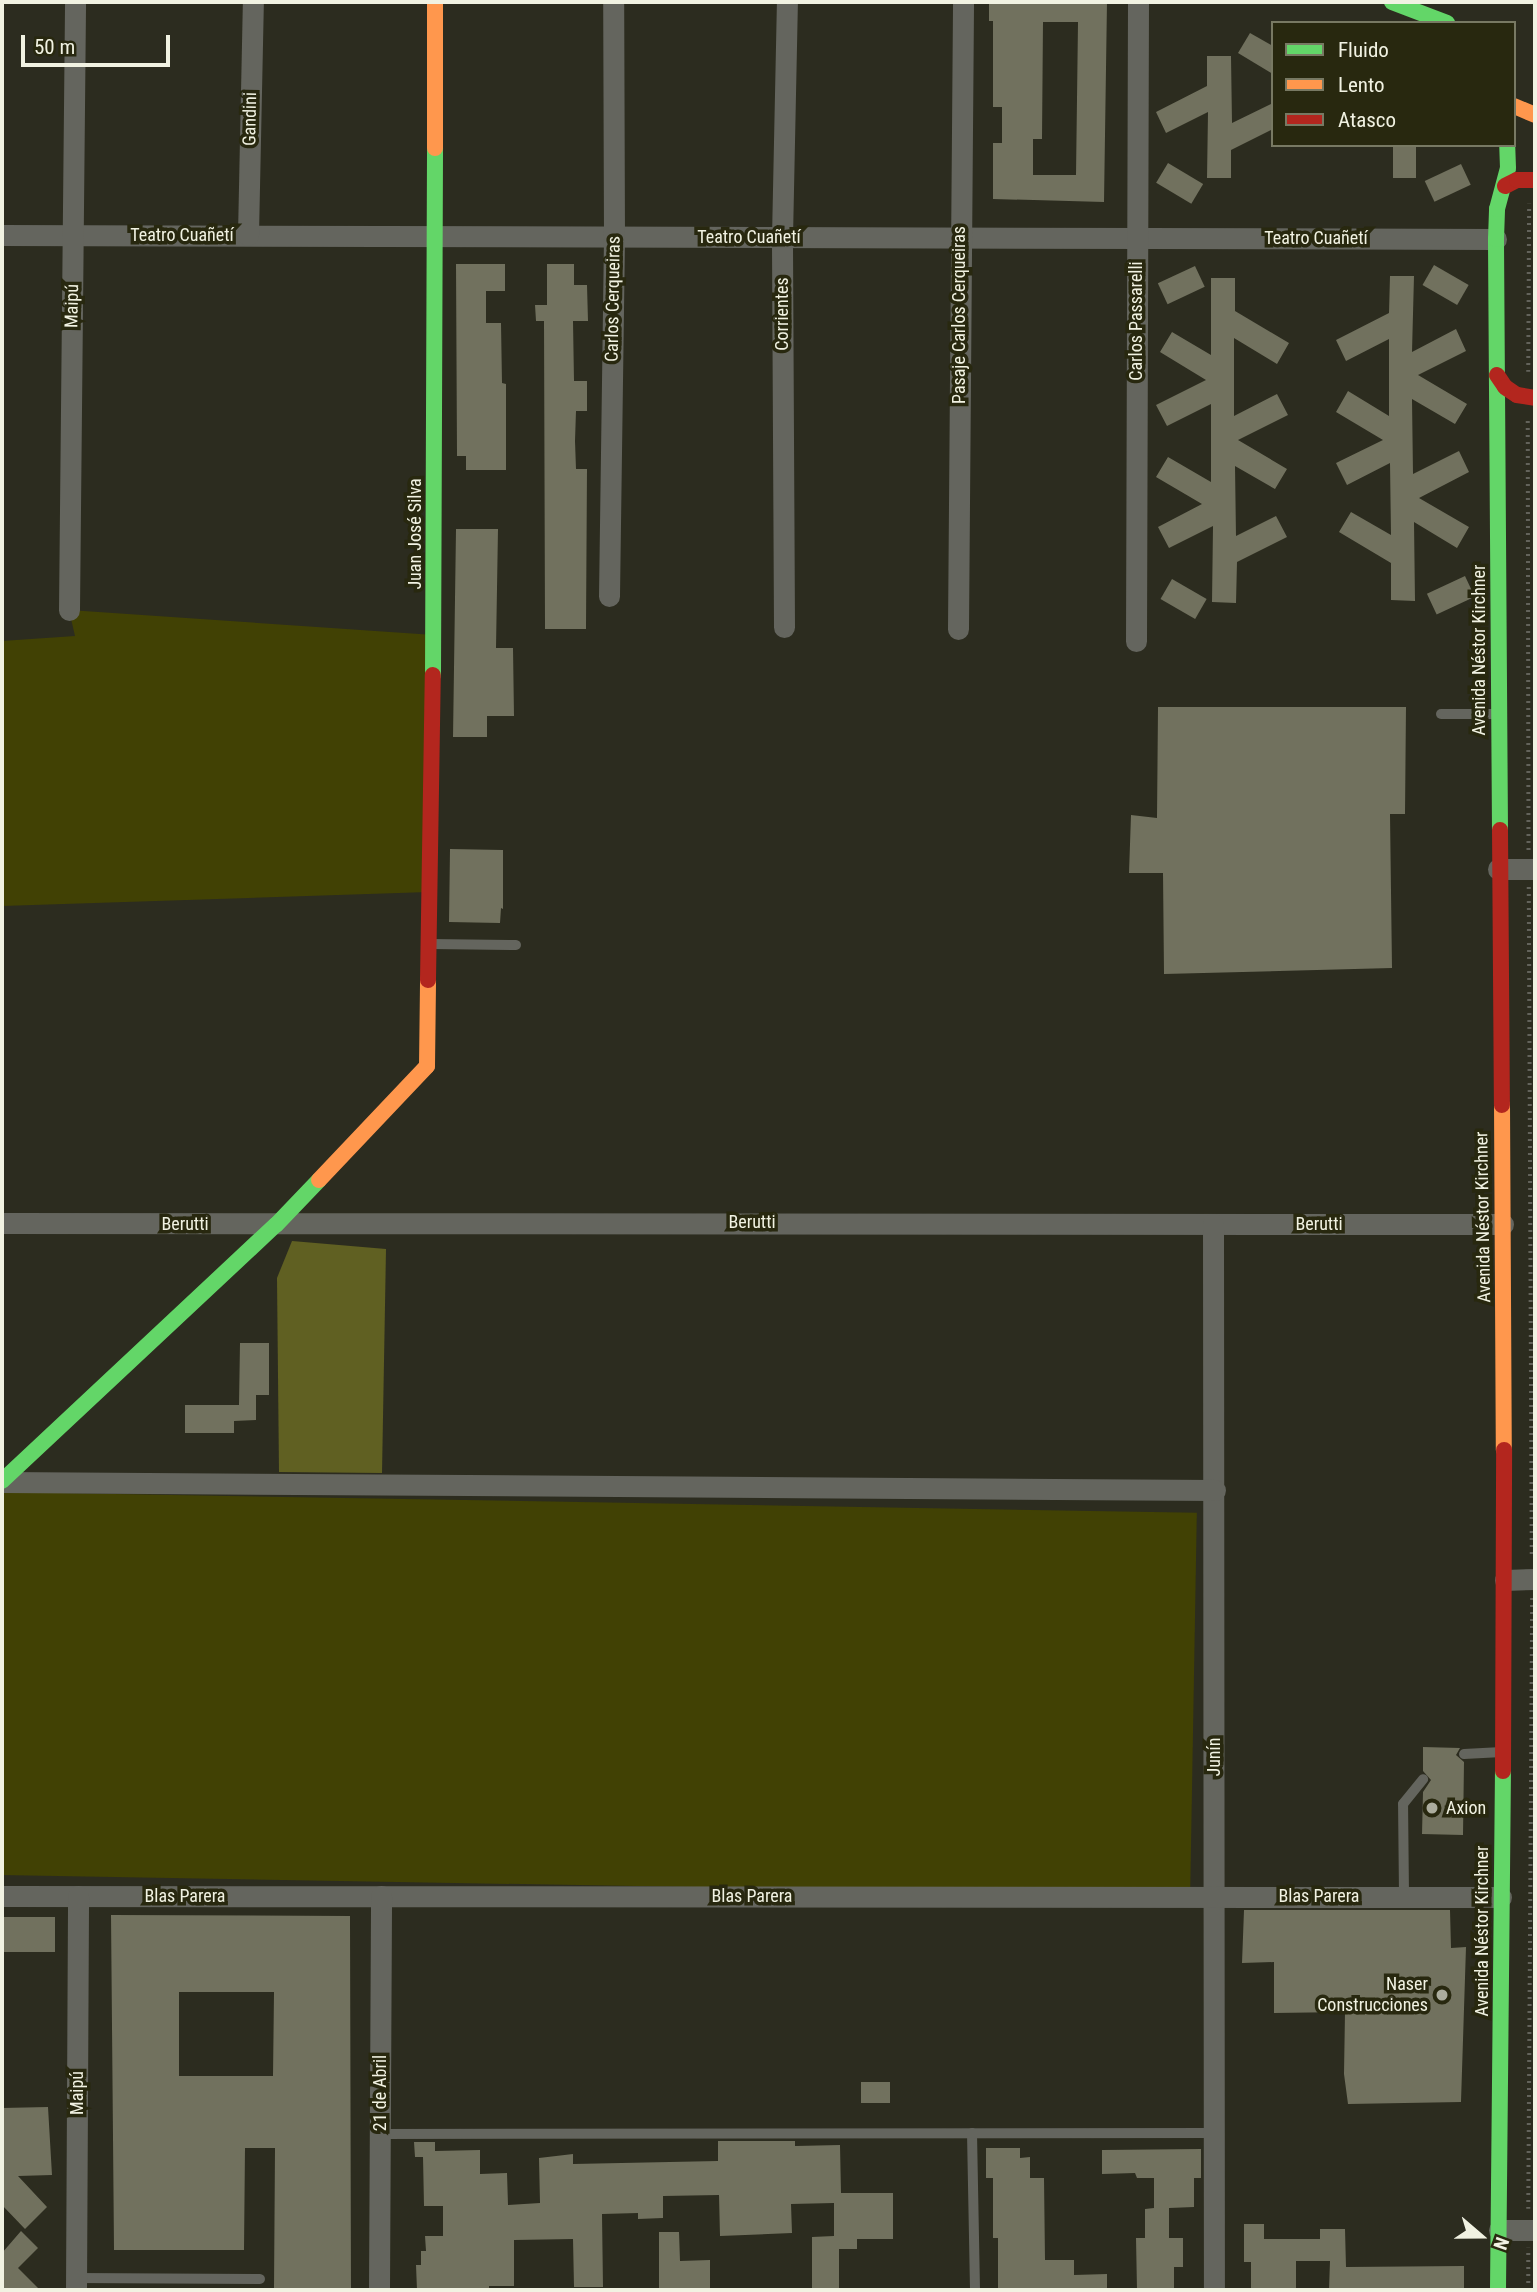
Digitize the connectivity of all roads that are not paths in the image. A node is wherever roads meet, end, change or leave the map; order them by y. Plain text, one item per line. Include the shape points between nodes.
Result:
1 (75, 2) edge
2 (253, 2) edge
3 (435, 2) edge
4 (613, 2) edge
5 (787, 2) edge
6 (963, 2) edge
7 (1138, 2) edge
8 (1392, 2) edge
9 (1442, 21) edge
10 (1516, 107) edge
11 (1535, 115) edge
12 (1507, 147) edge
13 (1532, 179) edge
14 (1505, 186) junction
15 (2, 235) edge
16 (73, 235) junction
17 (248, 235) junction
18 (436, 236) junction
19 (614, 236) junction
20 (782, 237) junction
21 (1136, 237) junction
22 (960, 238) junction
23 (1496, 239) junction
24 (1497, 375) junction
25 (1531, 398) edge
26 (609, 596) dead end
27 (69, 610) dead end
28 (784, 627) dead end
29 (958, 629) dead end
30 (1136, 641) dead end
31 (1441, 714) dead end
32 (1499, 714) junction
33 (1498, 869) junction
34 (1532, 869) edge
35 (428, 944) junction
36 (516, 945) dead end
37 (2, 1223) edge
38 (1213, 1224) junction
39 (1503, 1224) junction
40 (276, 1225) junction
41 (2, 1482) edge
42 (1215, 1490) junction
43 (1534, 1579) edge
44 (1505, 1580) junction
45 (1502, 1752) junction
46 (1464, 1754) dead end
47 (1423, 1779) dead end
48 (1404, 1895) junction
49 (2, 1896) edge
50 (78, 1896) junction
51 (380, 1896) junction
52 (1214, 1896) junction
53 (1501, 1897) junction
54 (972, 2133) junction
55 (1214, 2133) junction
56 (379, 2134) junction
57 (1499, 2230) junction
58 (1532, 2230) edge
59 (260, 2279) dead end
60 (76, 2284) edge
61 (379, 2290) edge
62 (975, 2290) edge
63 (1214, 2290) edge
64 (1498, 2290) edge

1 - 16 street, Maipú
2 - 17 street, Gandini
3 - 18 main road, Juan José Silva
4 - 19 street, Carlos Cerqueiras
5 - 20 street, Corrientes
6 - 22 street, Pasaje Carlos Cerqueiras
7 - 21 street, Carlos Passarelli
8 - 9 main road
10 - 11 main road
12 - 14 main road, Avenida Néstor Kirchner
13 - 14 main road
14 - 23 main road, Avenida Néstor Kirchner via 1497,209
15 - 16 street, Teatro Cuañetí
16 - 17 street, Teatro Cuañetí
16 - 27 street, Maipú
17 - 18 street, Teatro Cuañetí
18 - 19 street, Teatro Cuañetí
18 - 35 main road, Juan José Silva
19 - 20 street, Teatro Cuañetí
19 - 26 street, Carlos Cerqueiras
20 - 22 street, Teatro Cuañetí
20 - 28 street, Corrientes
21 - 22 street, Teatro Cuañetí
21 - 23 street, Teatro Cuañetí
21 - 30 street, Carlos Passarelli
22 - 29 street, Pasaje Carlos Cerqueiras
23 - 24 main road, Avenida Néstor Kirchner
24 - 25 main road via 1505,387
24 - 32 main road, Avenida Néstor Kirchner
31 - 32 lane
32 - 33 main road, Avenida Néstor Kirchner
33 - 34 street
33 - 39 main road, Avenida Néstor Kirchner
35 - 36 lane
35 - 40 main road, Juan José Silva via 426,1066
37 - 40 street, Berutti
38 - 39 street, Berutti
38 - 40 street, Berutti via 393,1221
38 - 42 street, Junín
39 - 44 main road, Avenida Néstor Kirchner
40 - 41 main road
41 - 42 street
42 - 52 street, Junín
43 - 44 street
44 - 45 main road, Avenida Néstor Kirchner
45 - 46 lane
45 - 53 main road, Avenida Néstor Kirchner
47 - 48 lane via 1403,1804
48 - 52 street, Blas Parera
48 - 53 street, Blas Parera
49 - 50 street, Blas Parera
50 - 51 street, Blas Parera
50 - 60 street, Maipú
51 - 52 street, Blas Parera
51 - 56 street, 21 de Abril
52 - 55 street, Junín
53 - 57 main road, Avenida Néstor Kirchner
54 - 55 lane
54 - 56 lane
54 - 62 lane
55 - 63 street, Junín
56 - 61 street, 21 de Abril
57 - 58 street
57 - 64 main road, Avenida Néstor Kirchner
59 - 60 lane

